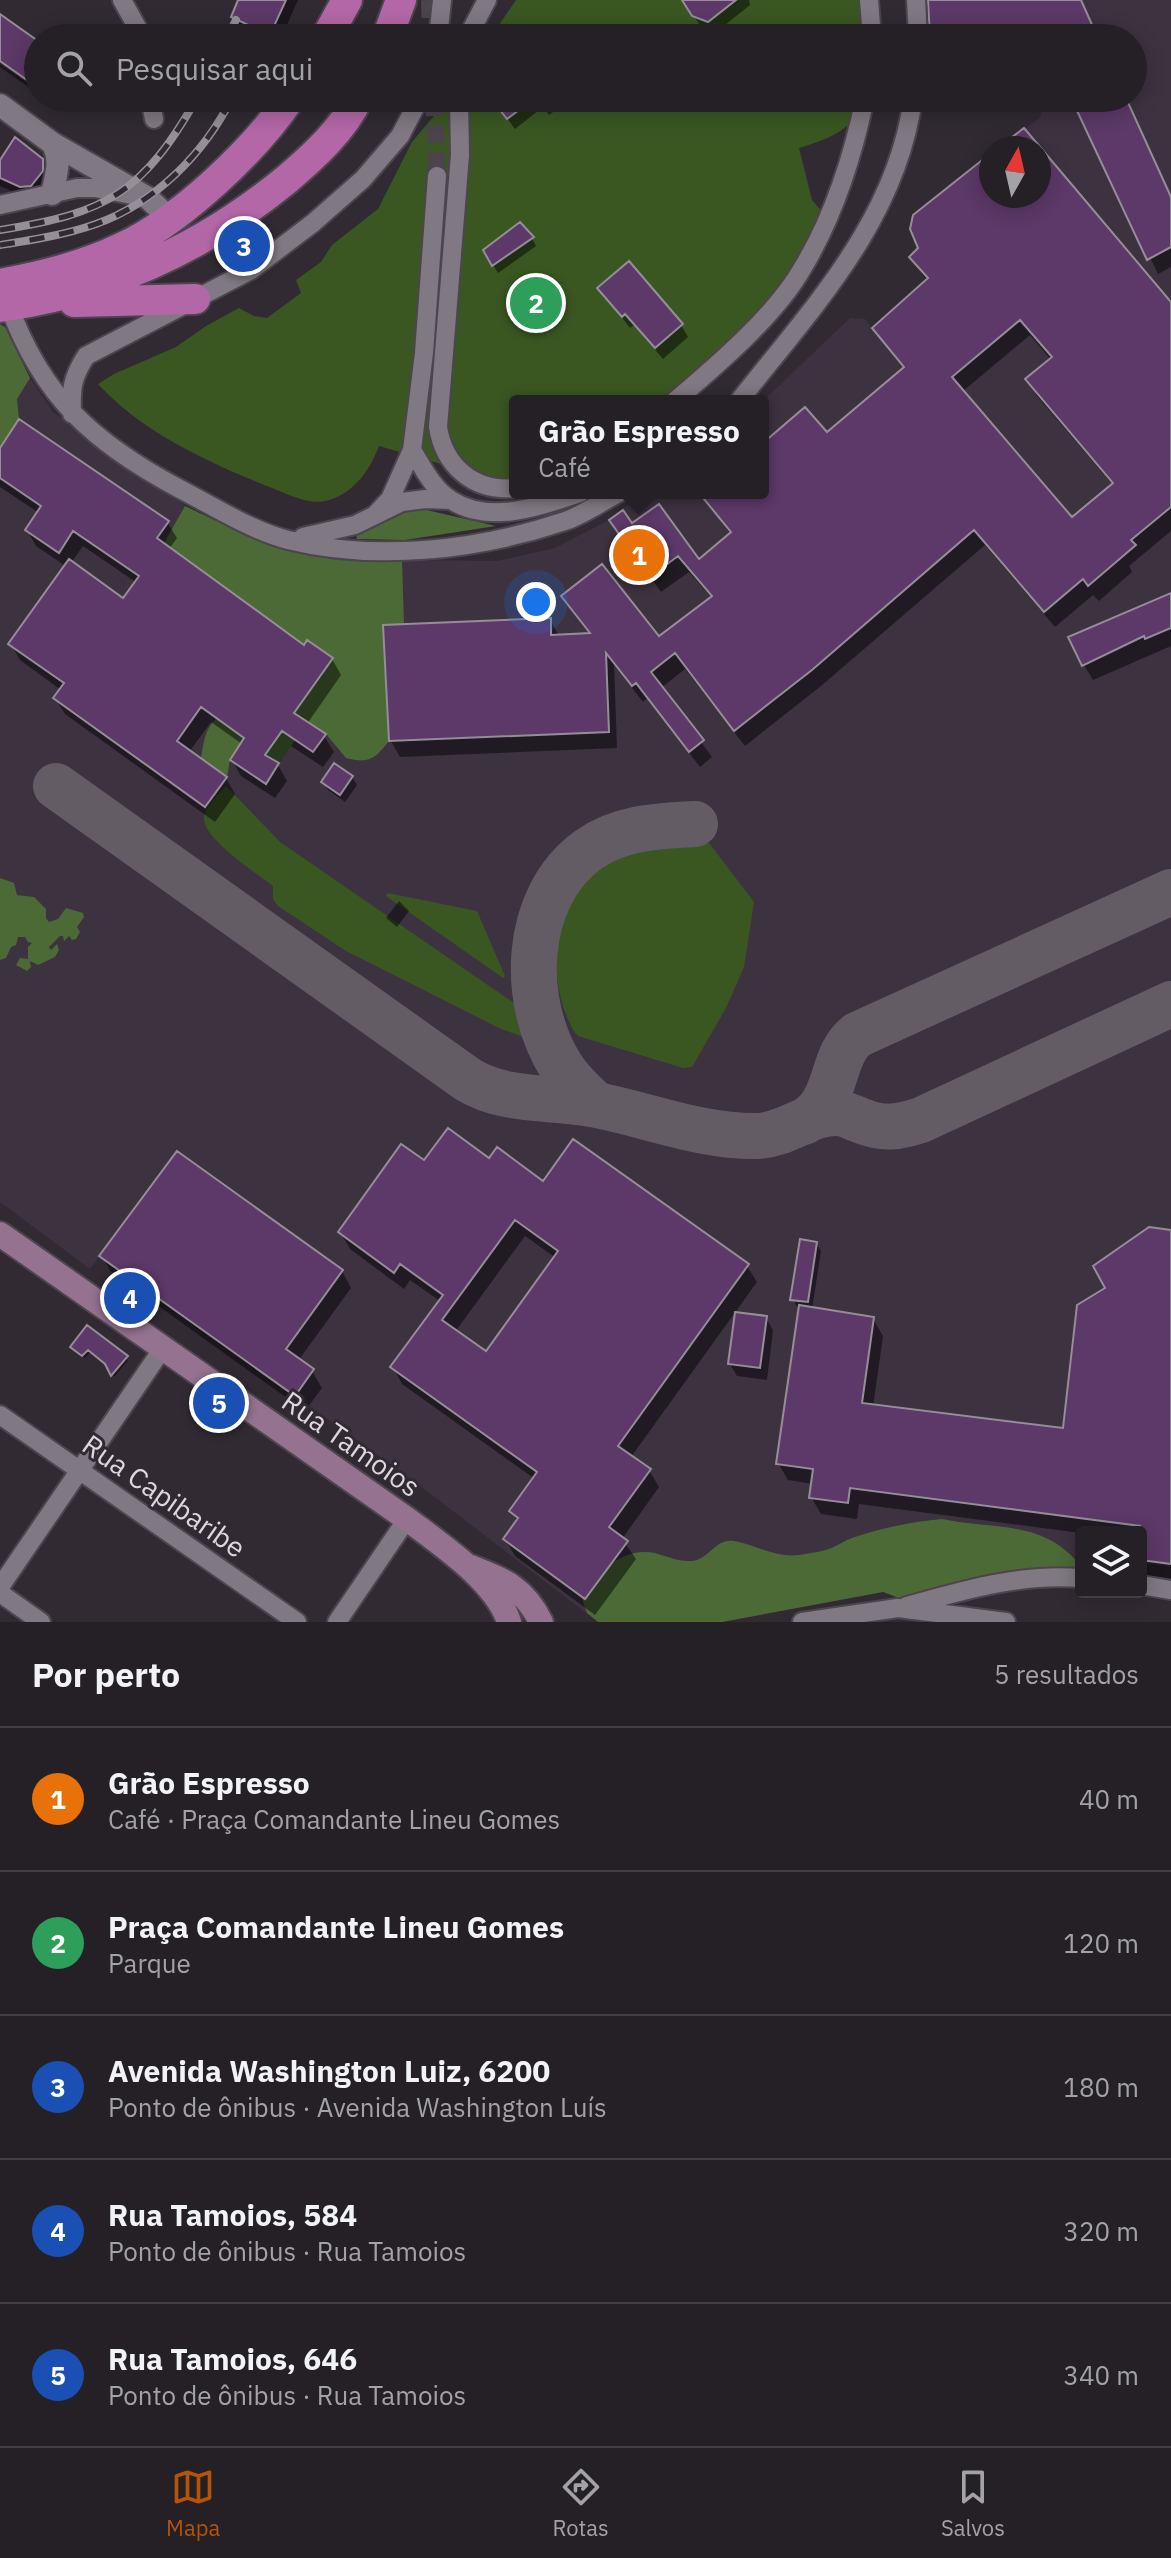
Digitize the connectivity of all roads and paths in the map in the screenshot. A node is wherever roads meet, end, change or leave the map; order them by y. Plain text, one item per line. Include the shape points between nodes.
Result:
1 (122, 0) edge
2 (347, 0) edge
3 (401, 0) edge
4 (442, 0) edge
5 (487, 0) edge
6 (869, 0) edge
7 (916, 0) edge
8 (135, 24) edge
9 (334, 24) edge
10 (392, 24) edge
11 (439, 24) edge
12 (474, 24) edge
13 (871, 24) edge
14 (917, 24) edge
15 (0, 105) edge
16 (153, 112) edge
17 (280, 112) edge
18 (348, 112) edge
19 (413, 112) edge
20 (459, 112) edge
21 (862, 112) edge
22 (910, 112) edge
23 (154, 119) dead end
24 (52, 143) junction
25 (437, 176) tunnel mouth
26 (52, 194) junction
27 (148, 198) junction
28 (0, 205) edge
29 (170, 219) junction
30 (195, 299) junction
31 (10, 300) edge
32 (706, 375) junction
33 (682, 395) edge
34 (698, 395) edge
35 (744, 395) edge
36 (72, 414) junction
37 (412, 450) junction
38 (509, 488) edge
39 (560, 499) edge
40 (608, 499) edge
41 (451, 500) junction
42 (375, 515) junction
43 (288, 539) junction
44 (0, 1234) edge
45 (163, 1348) junction
46 (0, 1415) edge
47 (80, 1472) junction
48 (407, 1519) junction
49 (469, 1566) junction
50 (1075, 1578) edge
51 (1147, 1586) edge
52 (0, 1590) edge
53 (1171, 1590) edge
54 (898, 1608) junction
55 (508, 1620) edge
56 (41, 1622) edge
57 (297, 1622) edge
58 (337, 1622) edge
59 (540, 1622) edge
60 (802, 1622) edge
61 (1006, 1622) edge

1 - 8 street
2 - 9 highway
3 - 10 highway
4 - 11 street
5 - 12 street
6 - 13 street
7 - 14 street
15 - 24 street
16 - 23 street
17 - 29 highway
18 - 31 highway via 303,166 229,222 141,270 85,289
19 - 30 street via 400,136 334,206 251,270
20 - 38 street via 438,427 441,445 464,475
21 - 32 street via 855,147 802,270
22 - 35 street via 897,168 872,223 819,304
24 - 26 street via 58,153
24 - 27 street
25 - 37 street
26 - 27 street via 86,188
26 - 28 street
27 - 29 street
29 - 31 highway via 125,247
30 - 31 highway
30 - 36 street via 86,356 71,387
31 - 36 street via 33,363
32 - 33 street
32 - 34 street
36 - 43 street via 147,471 262,531
37 - 41 street via 431,481
37 - 42 street via 390,499
39 - 41 street via 522,510 489,511
40 - 43 street via 568,520 439,548 374,551
41 - 42 street via 415,499
42 - 43 street via 322,535
44 - 45 main road, Rua Tamoios
45 - 47 street
45 - 48 main road, Rua Tamoios
46 - 47 street, Rua Capibaribe
47 - 52 street
47 - 57 street, Rua Capibaribe
48 - 49 main road, Rua Tamoios
48 - 58 street
49 - 55 main road, Rua Tamoios
49 - 59 main road, Rua Tamoios via 518,1588
50 - 54 street via 1004,1582
51 - 53 street
52 - 56 street
54 - 60 street
54 - 61 street
55 - 59 main road via 523,1615

